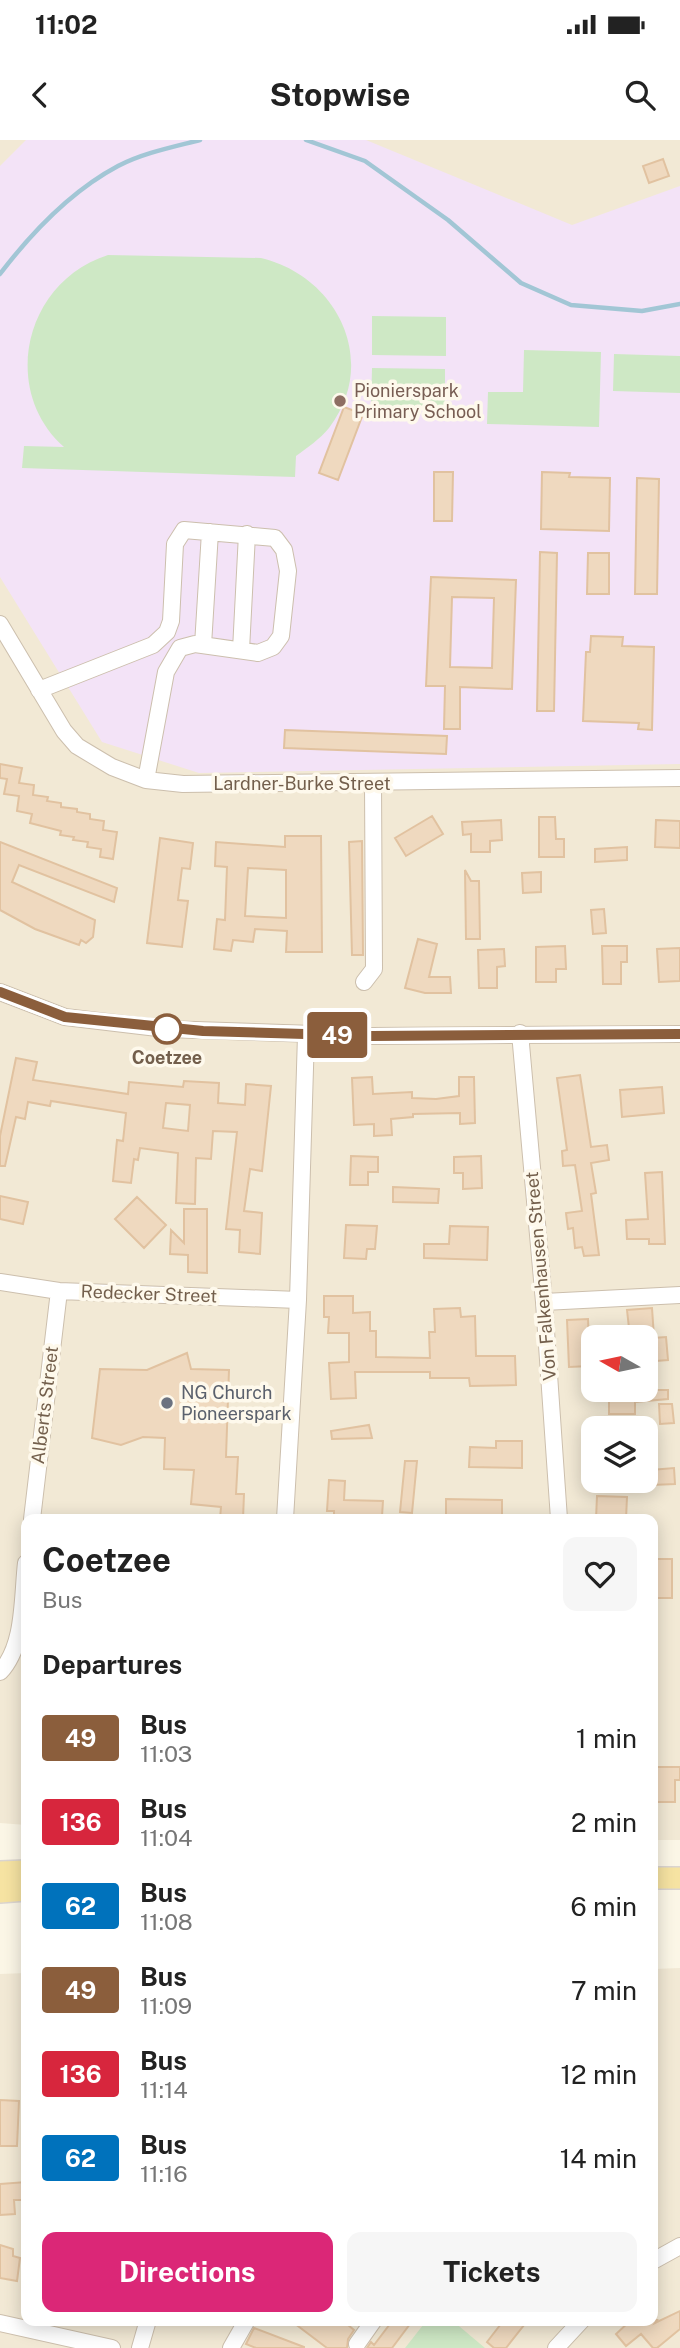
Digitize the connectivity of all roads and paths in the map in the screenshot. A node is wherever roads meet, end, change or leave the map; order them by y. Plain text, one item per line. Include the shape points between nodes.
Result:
1 (210, 532) junction
2 (247, 534) junction
3 (0, 624) edge
4 (203, 645) junction
5 (241, 650) junction
6 (39, 690) junction
7 (680, 778) edge
8 (146, 780) junction
9 (373, 783) junction
10 (364, 982) dead end
11 (0, 992) edge
12 (520, 1033) junction
13 (680, 1034) edge
14 (306, 1035) junction
15 (0, 1282) edge
16 (59, 1291) junction
17 (680, 1295) edge
18 (298, 1300) junction
19 (544, 1302) junction
20 (33, 1514) edge
21 (285, 1514) edge
22 (559, 1514) edge
23 (21, 1604) edge
24 (0, 1672) edge
25 (21, 1875) edge
26 (658, 1878) edge
27 (680, 1878) edge
28 (7, 1888) edge
29 (680, 2246) edge
30 (658, 2258) edge
31 (0, 2323) edge
32 (146, 2326) edge
33 (244, 2326) edge
34 (370, 2326) edge
35 (576, 2326) edge
36 (357, 2344) dead end
37 (112, 2348) edge
38 (140, 2348) edge
39 (231, 2348) edge
40 (556, 2348) edge

1 - 2 street
1 - 4 street
1 - 6 street via 184,530 178,536 167,632 152,645
2 - 5 street
2 - 5 street via 275,538 284,550 288,570 281,636 258,653
3 - 6 street, Lardner-Burke Street
4 - 5 street
4 - 8 street via 180,649 171,660
6 - 8 street, Lardner-Burke Street via 77,746
7 - 9 street, Lardner-Burke Street
8 - 9 street, Lardner-Burke Street via 183,784
9 - 10 street via 374,969
11 - 14 street via 65,1017 166,1029
12 - 13 street
12 - 14 street
12 - 19 street, Von Falkenhausen Street
14 - 18 street
15 - 16 street, Redecker Street
16 - 18 street, Redecker Street
16 - 20 street, Alberts Street
17 - 19 street
18 - 21 street
19 - 22 street, Von Falkenhausen Street
23 - 24 street via 16,1645
25 - 28 main road
26 - 27 main road
29 - 30 street
31 - 37 street
32 - 38 street
33 - 39 street
34 - 36 street
35 - 40 street

